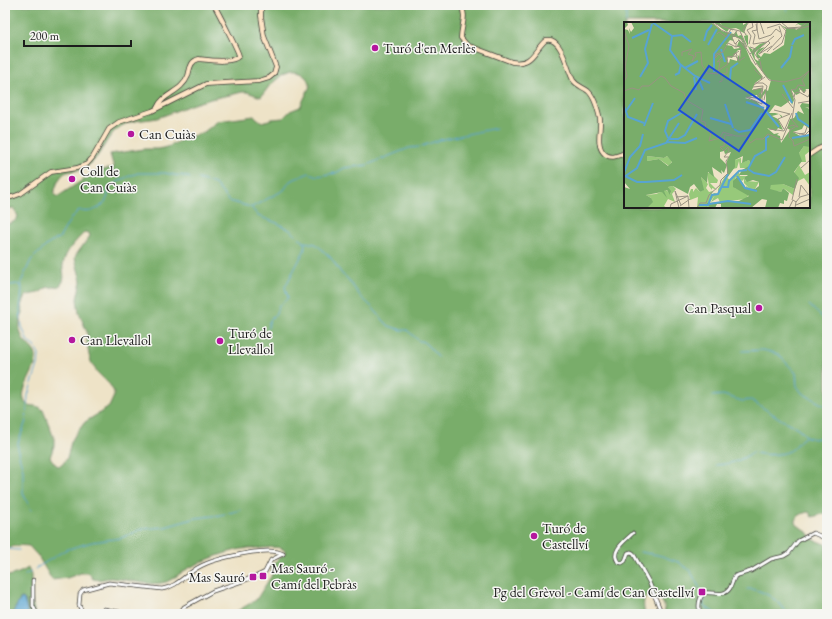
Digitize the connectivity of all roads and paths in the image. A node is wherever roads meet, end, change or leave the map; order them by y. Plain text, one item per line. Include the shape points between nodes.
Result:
1 (214, 5) edge
2 (261, 5) edge
3 (460, 5) edge
4 (157, 108) junction
5 (827, 145) edge
6 (624, 153) edge
7 (810, 154) edge
8 (5, 198) edge
9 (633, 534) dead end
10 (827, 539) edge
11 (33, 580) dead end
12 (104, 609) dead end
13 (37, 614) edge
14 (83, 614) edge
15 (129, 614) edge
16 (179, 614) edge
17 (662, 614) edge
18 (700, 614) edge

1 - 4 main road via 239,56 231,60 194,61 184,83 161,101
2 - 4 main road via 264,36 276,64 276,71 272,76 260,81 206,84
3 - 6 main road via 464,16 461,38 467,45 512,62 519,62 532,57 546,40 556,42 574,82 588,90 595,100 600,120 602,152 613,157
4 - 8 main road via 112,126 93,158 85,165 51,172 20,194
5 - 7 main road
9 - 17 street via 618,548 616,558 622,563 628,552 633,553
10 - 18 street via 813,533 798,541 786,555 771,559 755,569 736,576 726,592 704,593 699,602
11 - 13 street via 33,606
12 - 15 street
14 - 16 street via 80,594 84,589 109,583 168,588 199,567 238,554 255,551 283,554 271,560 265,572 253,579 213,591 184,607

